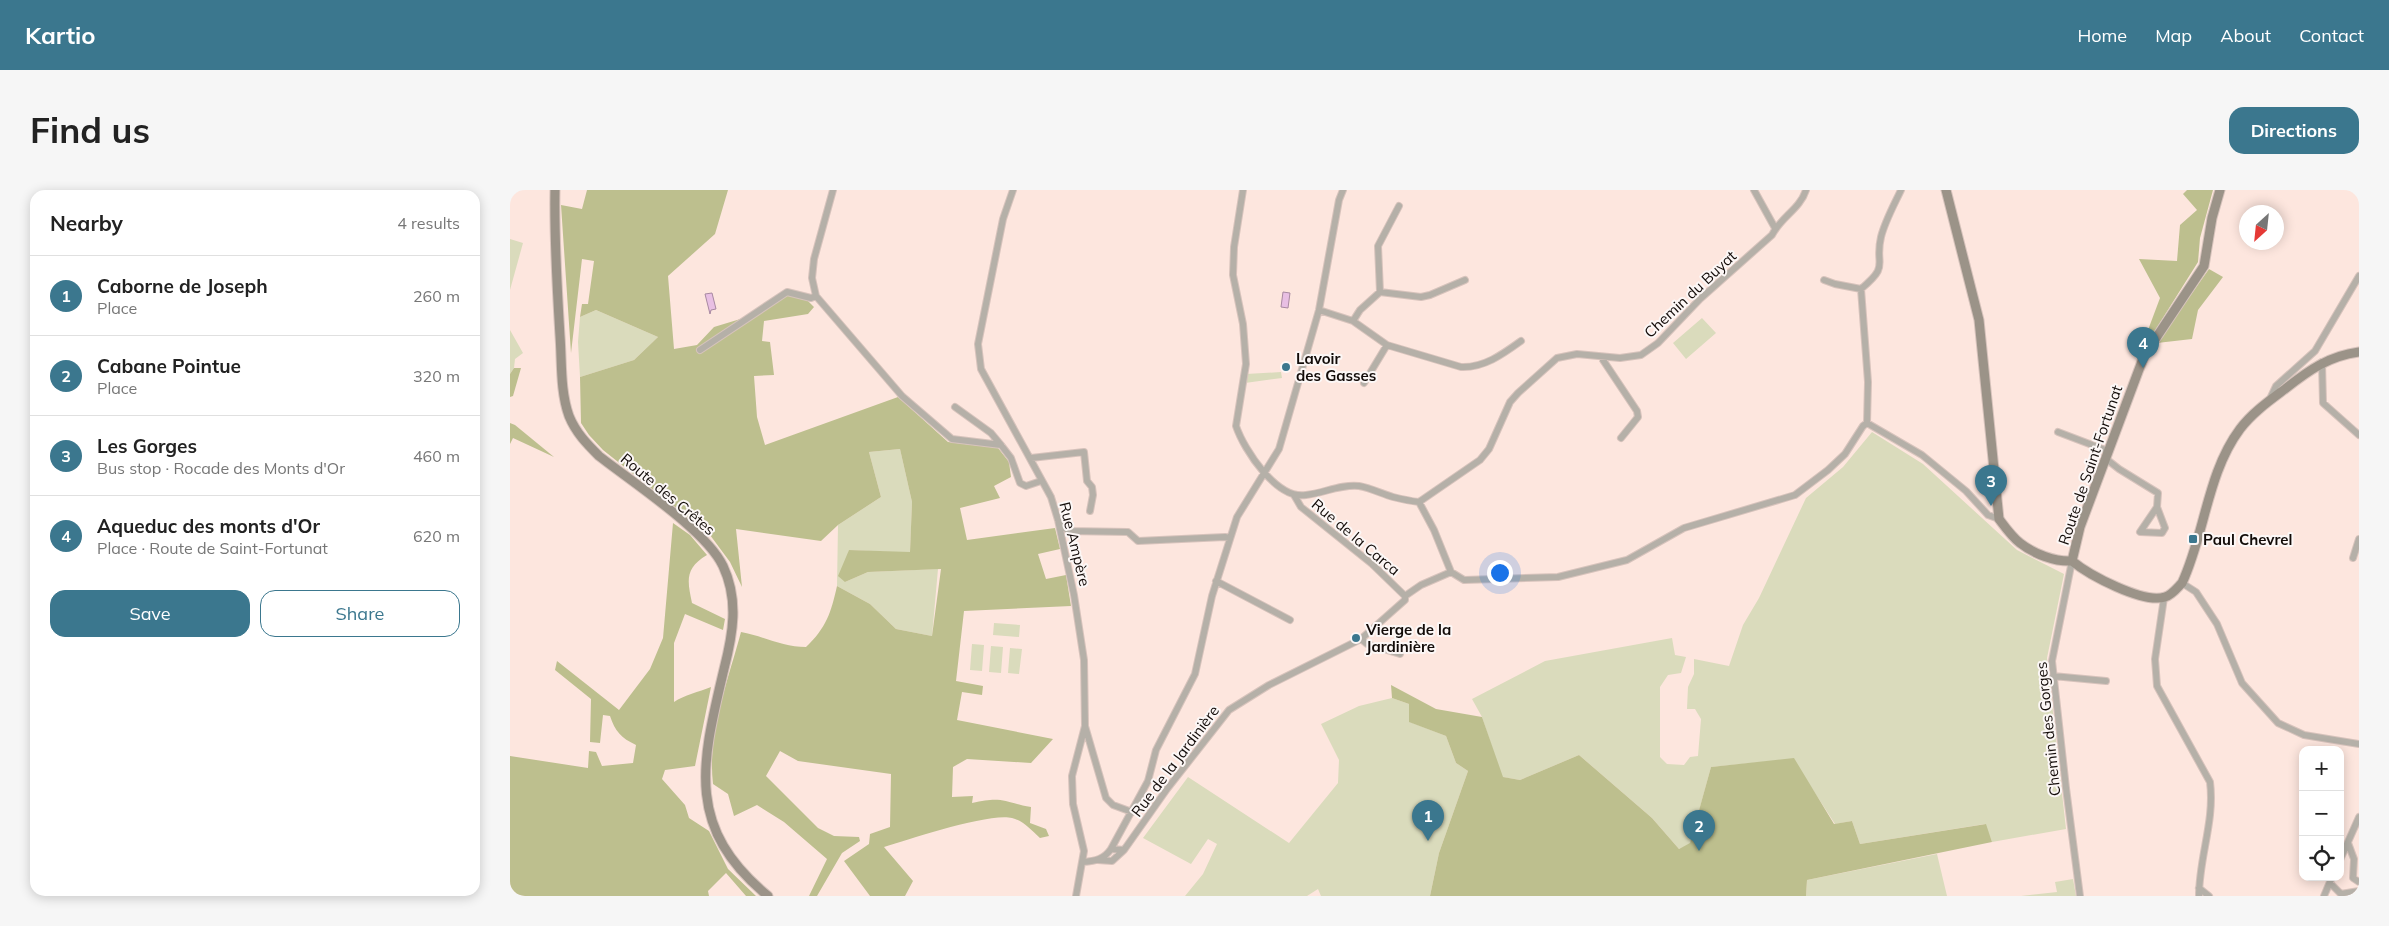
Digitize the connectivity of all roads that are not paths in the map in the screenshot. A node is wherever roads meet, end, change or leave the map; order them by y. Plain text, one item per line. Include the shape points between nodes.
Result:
1 (555, 190) edge
2 (833, 190) edge
3 (1013, 190) edge
4 (1243, 190) edge
5 (1343, 190) edge
6 (1754, 190) edge
7 (1806, 190) edge
8 (1901, 190) edge
9 (1946, 190) edge
10 (2220, 190) edge
11 (1399, 206) dead end
12 (1776, 228) junction
13 (2359, 276) edge
14 (1465, 280) dead end
15 (1824, 280) dead end
16 (1861, 289) junction
17 (1380, 292) junction
18 (816, 296) junction
19 (1319, 310) junction
20 (1353, 321) junction
21 (1521, 342) dead end
22 (1387, 345) junction
23 (700, 350) dead end
24 (2359, 352) edge
25 (1601, 357) junction
26 (2322, 362) junction
27 (1364, 383) dead end
28 (2268, 402) junction
29 (955, 407) dead end
30 (1867, 423) junction
31 (2058, 432) dead end
32 (2359, 435) edge
33 (1621, 438) dead end
34 (1001, 445) junction
35 (2106, 454) junction
36 (1031, 458) junction
37 (2119, 470) junction
38 (2100, 471) junction
39 (1264, 473) junction
40 (1041, 481) junction
41 (1294, 494) junction
42 (1419, 502) junction
43 (2157, 507) junction
44 (1090, 511) dead end
45 (1998, 519) junction
46 (1058, 520) junction
47 (1229, 538) junction
48 (2359, 539) edge
49 (2353, 558) dead end
50 (2072, 561) junction
51 (1451, 572) junction
52 (1216, 581) junction
53 (2182, 583) junction
54 (1406, 596) junction
55 (2164, 598) junction
56 (1290, 620) dead end
57 (1361, 639) junction
58 (1400, 654) dead end
59 (2054, 676) junction
60 (2106, 681) dead end
61 (1085, 726) junction
62 (2359, 744) edge
63 (1132, 812) junction
64 (2359, 817) edge
65 (2348, 843) junction
66 (1111, 849) junction
67 (1124, 850) junction
68 (2344, 852) edge
69 (1098, 860) junction
70 (1083, 862) junction
71 (2331, 881) edge
72 (2332, 881) edge
73 (2359, 882) edge
74 (2199, 888) junction
75 (2359, 891) edge
76 (768, 896) edge
77 (1076, 896) edge
78 (2080, 896) edge
79 (2199, 896) edge
80 (2209, 896) edge
81 (2324, 896) edge

1 - 76 street, Route des Crêtes via 554,231 562,372 570,417 584,441 599,456 700,535 722,565 730,585 733,628 706,748 704,781 716,831 735,865
2 - 18 street via 814,259 812,278
3 - 36 street, Rue Ampère via 1003,218 978,344 981,368
4 - 39 street via 1233,275 1246,364 1236,426 1239,436
5 - 19 street
6 - 12 street
7 - 12 street, Chemin du Buyat via 1802,201
8 - 16 street via 1881,238 1881,265 1876,276
9 - 45 street via 1979,320
10 - 35 street, Route de Saint-Fortunat via 2204,266 2144,356
11 - 17 street via 1378,246
12 - 25 street, Chemin du Buyat via 1641,356
13 - 28 street via 2315,351 2276,386
14 - 17 street via 1430,296
15 - 16 street
16 - 30 street via 1868,382
17 - 20 street
18 - 23 street via 811,298 787,292
18 - 34 street via 902,396 952,439
19 - 20 street
19 - 39 street via 1279,449
20 - 22 street
21 - 22 street via 1494,359 1471,368
22 - 27 street
24 - 26 street via 2341,354
25 - 33 street via 1637,411 1638,417
25 - 42 street, Chemin du Buyat via 1577,354 1557,358 1510,402 1489,450 1480,460
26 - 28 street
26 - 32 street via 2323,404
28 - 53 street via 2250,416 2228,447
29 - 34 street via 991,432
30 - 45 street via 1922,455 1988,514
30 - 51 street via 1845,454 1795,495 1684,528 1627,560 1558,577 1464,580
31 - 35 street
34 - 40 street via 1011,458 1020,483 1026,486
35 - 37 street
35 - 38 street, Route de Saint-Fortunat
36 - 40 street, Rue Ampère
36 - 44 street via 1084,452 1087,481 1093,495
37 - 38 street
37 - 43 street via 2158,493
38 - 50 street, Route de Saint-Fortunat
39 - 41 street via 1274,484
39 - 47 street via 1244,503
40 - 46 street, Rue Ampère
41 - 42 street via 1304,496 1339,487 1359,486
41 - 54 street, Rue de la Carca via 1302,507
42 - 51 street
43 - 43 street via 2165,528 2162,533 2140,532
45 - 50 street via 2018,543 2059,562
46 - 47 street via 1068,531 1128,532 1138,541
46 - 61 street, Rue Ampère via 1084,660
47 - 52 street
48 - 49 street
50 - 55 street via 2086,572 2145,598
50 - 59 street, Chemin des Gorges via 2053,650
51 - 54 street, Rue de la Jardinière via 1421,585
52 - 56 street
52 - 63 street via 1195,674 1156,750 1148,781
53 - 55 street
53 - 62 street via 2196,592 2217,624 2242,683 2278,723 2304,735
54 - 57 street, Rue de la Jardinière
55 - 74 street via 2155,659 2157,686 2210,782 2212,797
57 - 58 street via 1367,644
57 - 67 street, Rue de la Jardinière via 1269,685 1229,710 1166,789
59 - 60 street
59 - 78 street, Chemin des Gorges
61 - 63 street via 1106,798
61 - 70 street, Rue Ampère via 1072,776 1073,804 1084,851
63 - 66 street
64 - 65 street
65 - 68 street
65 - 73 street via 2354,859 2352,878
66 - 67 street
66 - 69 street via 1106,857
67 - 69 street, Rue de la Jardinière via 1112,861
69 - 70 street, Rue de la Jardinière
70 - 77 street, Rue Ampère
71 - 81 street
72 - 75 street via 2341,894
74 - 79 street
74 - 80 street

